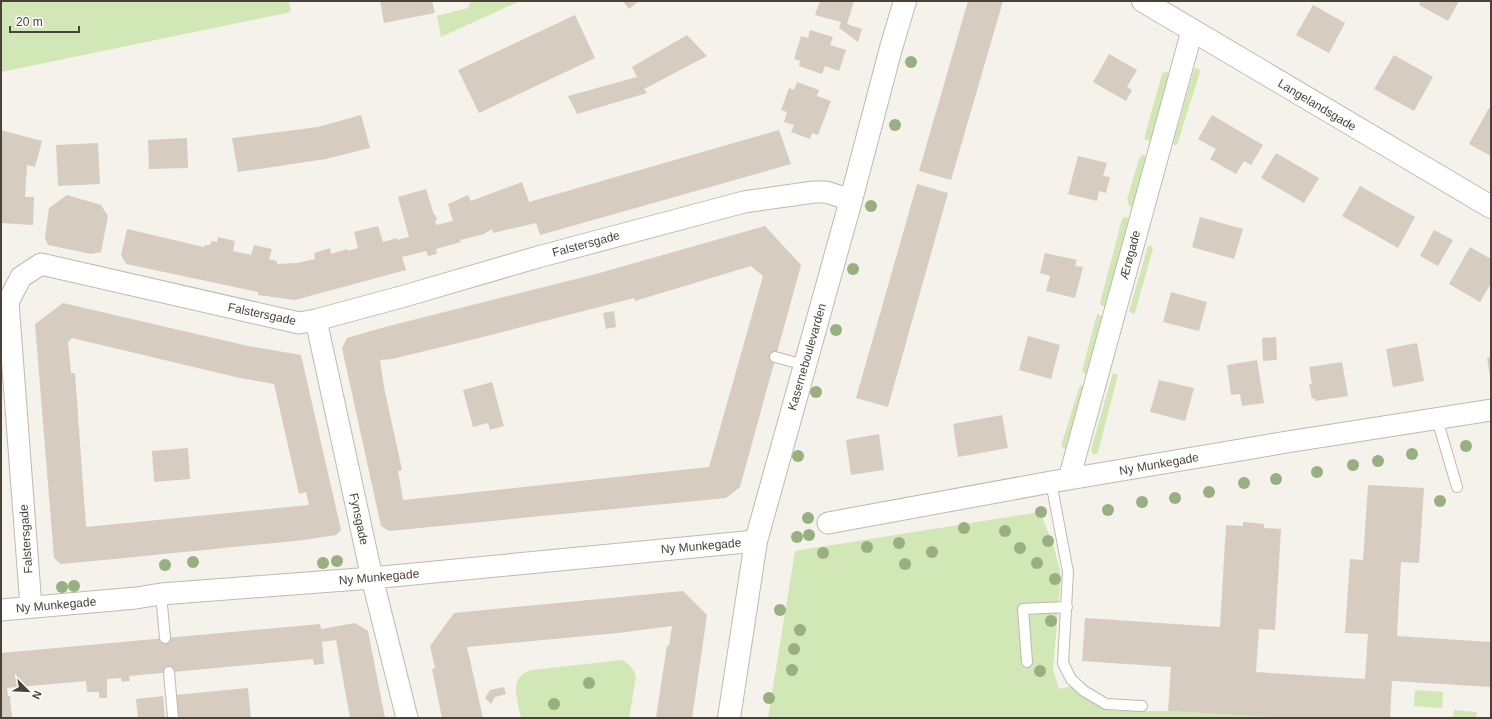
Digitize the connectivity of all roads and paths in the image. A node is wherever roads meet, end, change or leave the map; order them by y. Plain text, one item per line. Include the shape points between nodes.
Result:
1 (905, 1) edge
2 (1142, 1) edge
3 (1192, 31) junction
4 (851, 200) junction
5 (1491, 208) edge
6 (316, 320) junction
7 (775, 357) dead end
8 (805, 365) junction
9 (1491, 410) edge
10 (1437, 419) junction
11 (1060, 480) junction
12 (1457, 486) dead end
13 (828, 523) dead end
14 (756, 541) junction
15 (372, 578) junction
16 (161, 594) junction
17 (1067, 606) junction
18 (31, 607) junction
19 (1, 610) edge
20 (165, 638) dead end
21 (1027, 662) dead end
22 (168, 672) dead end
23 (1142, 706) dead end
24 (173, 718) edge
25 (407, 718) edge
26 (729, 718) edge

1 - 4 street, Kaserneboulevarden
2 - 3 street, Langelandsgade
3 - 5 street, Langelandsgade
3 - 11 street, Ærøgade
4 - 6 street, Falstersgade via 826,192 814,192 744,202
4 - 8 street, Kaserneboulevarden
6 - 15 street, Fynsgade
6 - 18 street, Falstersgade via 299,323 41,264 21,277 8,302
7 - 8 lane
8 - 14 street, Kaserneboulevarden
9 - 10 street, Ny Munkegade
10 - 11 street, Ny Munkegade
10 - 12 lane
11 - 13 street, Ny Munkegade
11 - 17 lane via 1068,572
14 - 15 street, Ny Munkegade
14 - 26 street, Kaserneboulevarden
15 - 16 street, Ny Munkegade
15 - 25 street, Fynsgade
16 - 18 street, Ny Munkegade
16 - 20 lane
17 - 21 lane via 1022,609
17 - 23 lane via 1064,663 1071,679 1084,691 1106,704
18 - 19 street, Ny Munkegade
22 - 24 lane

